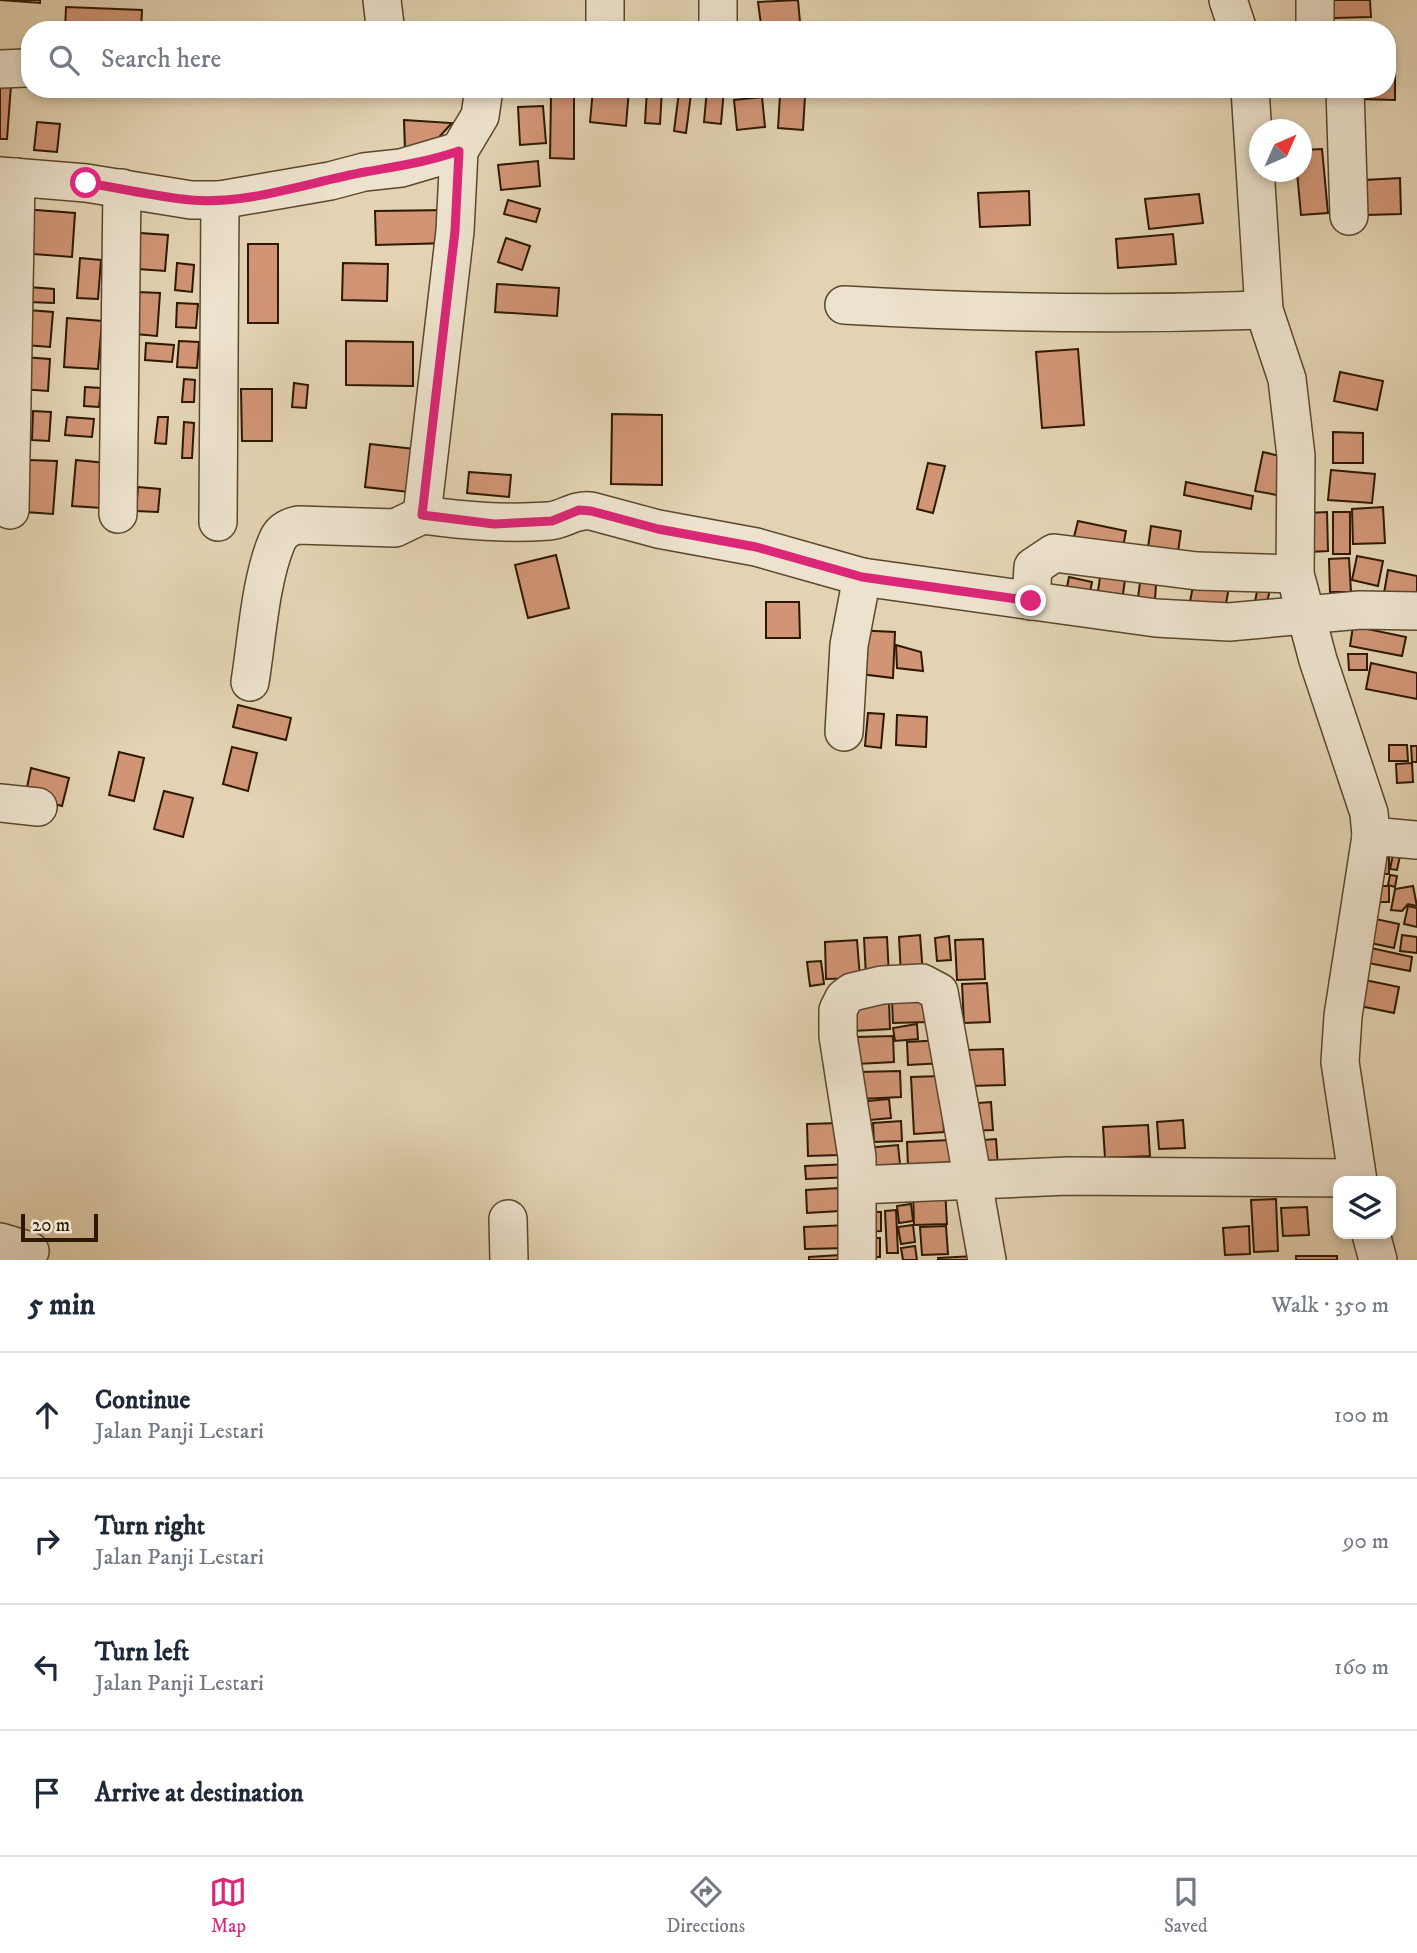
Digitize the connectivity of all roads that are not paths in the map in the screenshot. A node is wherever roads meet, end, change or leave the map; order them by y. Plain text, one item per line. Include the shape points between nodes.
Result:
1 (605, 0) edge
2 (718, 0) edge
3 (1228, 0) edge
4 (1315, 0) edge
5 (605, 21) edge
6 (718, 21) edge
7 (1235, 21) edge
8 (1315, 21) edge
9 (483, 98) edge
10 (1251, 98) edge
11 (1345, 98) edge
12 (459, 151) junction
13 (8, 177) edge
14 (122, 188) junction
15 (220, 200) junction
16 (1349, 216) dead end
17 (844, 305) dead end
18 (1264, 310) junction
19 (10, 510) dead end
20 (118, 514) dead end
21 (422, 515) junction
22 (218, 522) dead end
23 (1295, 574) junction
24 (862, 577) junction
25 (1031, 601) junction
26 (1417, 611) edge
27 (1306, 614) junction
28 (250, 682) dead end
29 (844, 732) dead end
30 (0, 803) edge
31 (38, 807) dead end
32 (1371, 836) junction
33 (1417, 840) edge
34 (1356, 1176) edge
35 (970, 1178) junction
36 (1333, 1180) edge
37 (858, 1185) junction
38 (508, 1219) dead end
39 (1372, 1239) edge
40 (509, 1260) edge
41 (856, 1260) edge
42 (986, 1260) edge
43 (1378, 1260) edge

1 - 5 street
2 - 6 street
3 - 7 street
4 - 8 street
9 - 12 street via 480,116
10 - 18 street
11 - 16 street
12 - 15 street via 401,168
12 - 21 street via 455,231
13 - 14 street
13 - 19 street
14 - 15 street via 191,200
14 - 20 street
15 - 22 street
17 - 18 street via 995,314
18 - 23 street via 1287,379 1296,457
21 - 24 street via 494,524 552,521 579,510 591,511 756,547
21 - 28 street via 396,528 288,527 278,538
23 - 25 street via 1197,570 1054,553 1033,567
23 - 27 street
24 - 25 street
24 - 29 street via 849,645
25 - 27 street via 1199,622
26 - 27 street
27 - 32 street via 1363,788
30 - 31 street
32 - 33 street
32 - 34 street via 1340,1062
35 - 36 street
35 - 37 street
35 - 37 street via 939,992 909,982 852,992 838,1010
35 - 42 street
37 - 41 street
38 - 40 street
39 - 43 street

